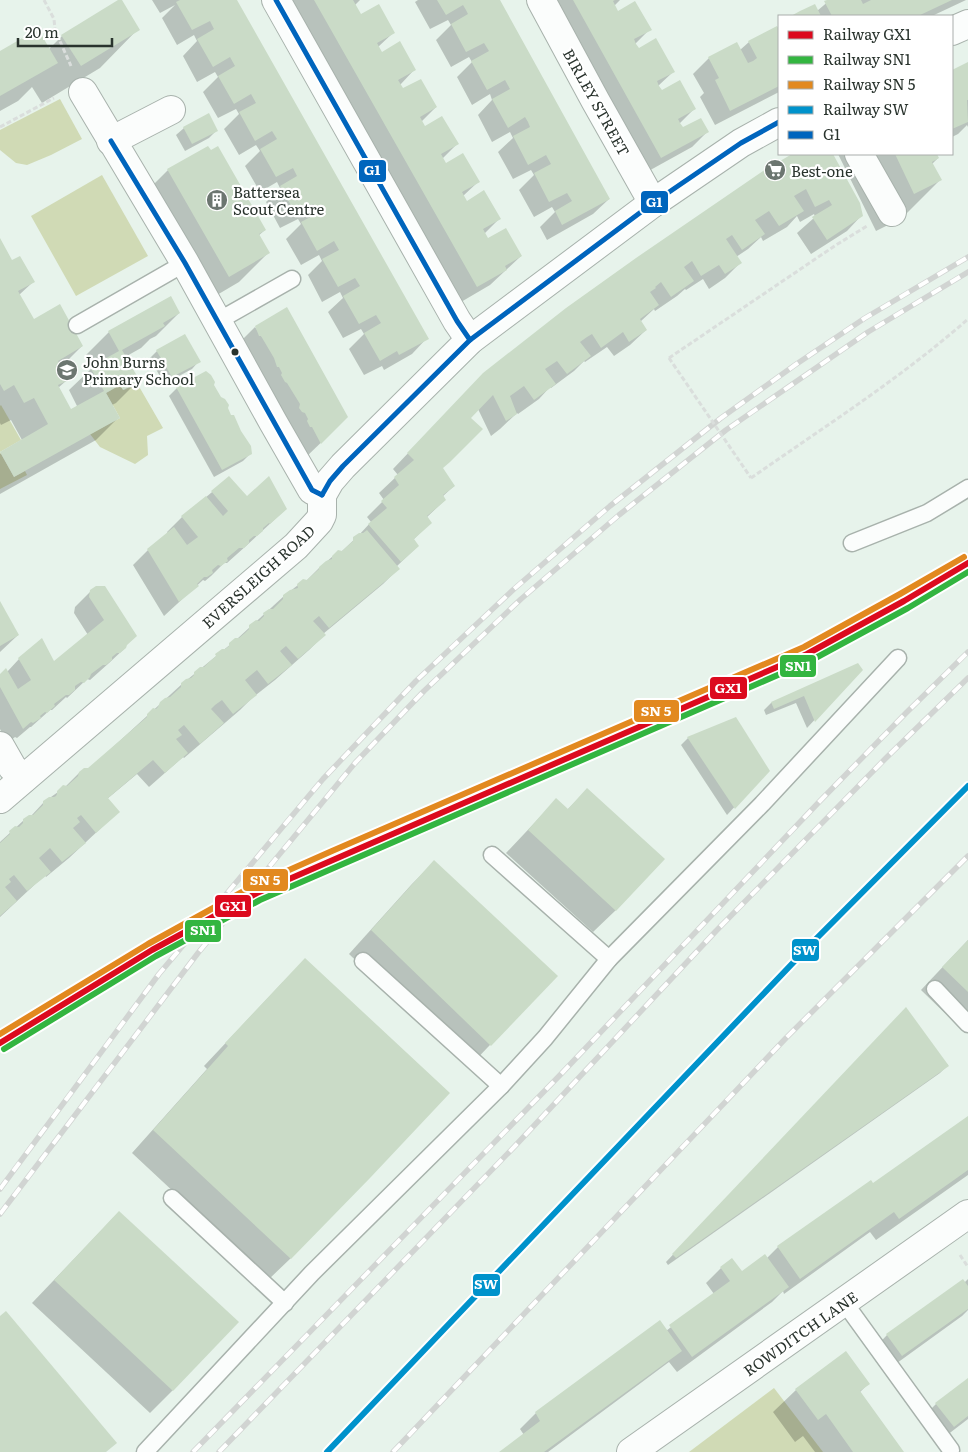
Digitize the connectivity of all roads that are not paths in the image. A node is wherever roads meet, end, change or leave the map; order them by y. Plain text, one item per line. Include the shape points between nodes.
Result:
1 (276, 0) edge
2 (541, 0) edge
3 (968, 24) edge
4 (953, 31) edge
5 (83, 92) road end
6 (171, 110) dead end
7 (778, 123) edge
8 (111, 141) junction
9 (860, 155) edge
10 (653, 203) junction
11 (892, 212) road end
12 (186, 263) junction
13 (292, 279) dead end
14 (218, 321) junction
15 (77, 325) dead end
16 (470, 340) junction
17 (968, 488) edge
18 (322, 495) junction
19 (852, 543) dead end
20 (898, 658) dead end
21 (0, 746) edge
22 (23, 779) junction
23 (0, 799) edge
24 (492, 856) dead end
25 (609, 959) junction
26 (362, 961) dead end
27 (936, 989) dead end
28 (968, 1024) edge
29 (502, 1086) junction
30 (172, 1198) dead end
31 (968, 1214) edge
32 (844, 1302) junction
33 (285, 1303) junction
34 (951, 1450) dead end
35 (145, 1452) edge
36 (631, 1452) edge

1 - 16 street
2 - 10 street, BIRLEY STREET
3 - 4 street
5 - 8 street
6 - 8 street
7 - 10 street, EVERSLEIGH ROAD via 740,143
8 - 12 street
9 - 11 street
10 - 16 street, EVERSLEIGH ROAD
12 - 14 street
12 - 15 lane
13 - 14 lane
14 - 18 street via 312,490
16 - 18 street, EVERSLEIGH ROAD via 343,466
17 - 19 lane via 927,513
18 - 22 street, EVERSLEIGH ROAD via 319,521 296,546
20 - 25 lane via 762,804
21 - 22 street
22 - 23 street, EVERSLEIGH ROAD
24 - 25 lane
25 - 29 lane
26 - 29 lane
27 - 28 lane
29 - 33 lane
30 - 33 lane
31 - 32 street, ROWDITCH LANE
32 - 34 lane
32 - 36 street, ROWDITCH LANE
33 - 35 lane

